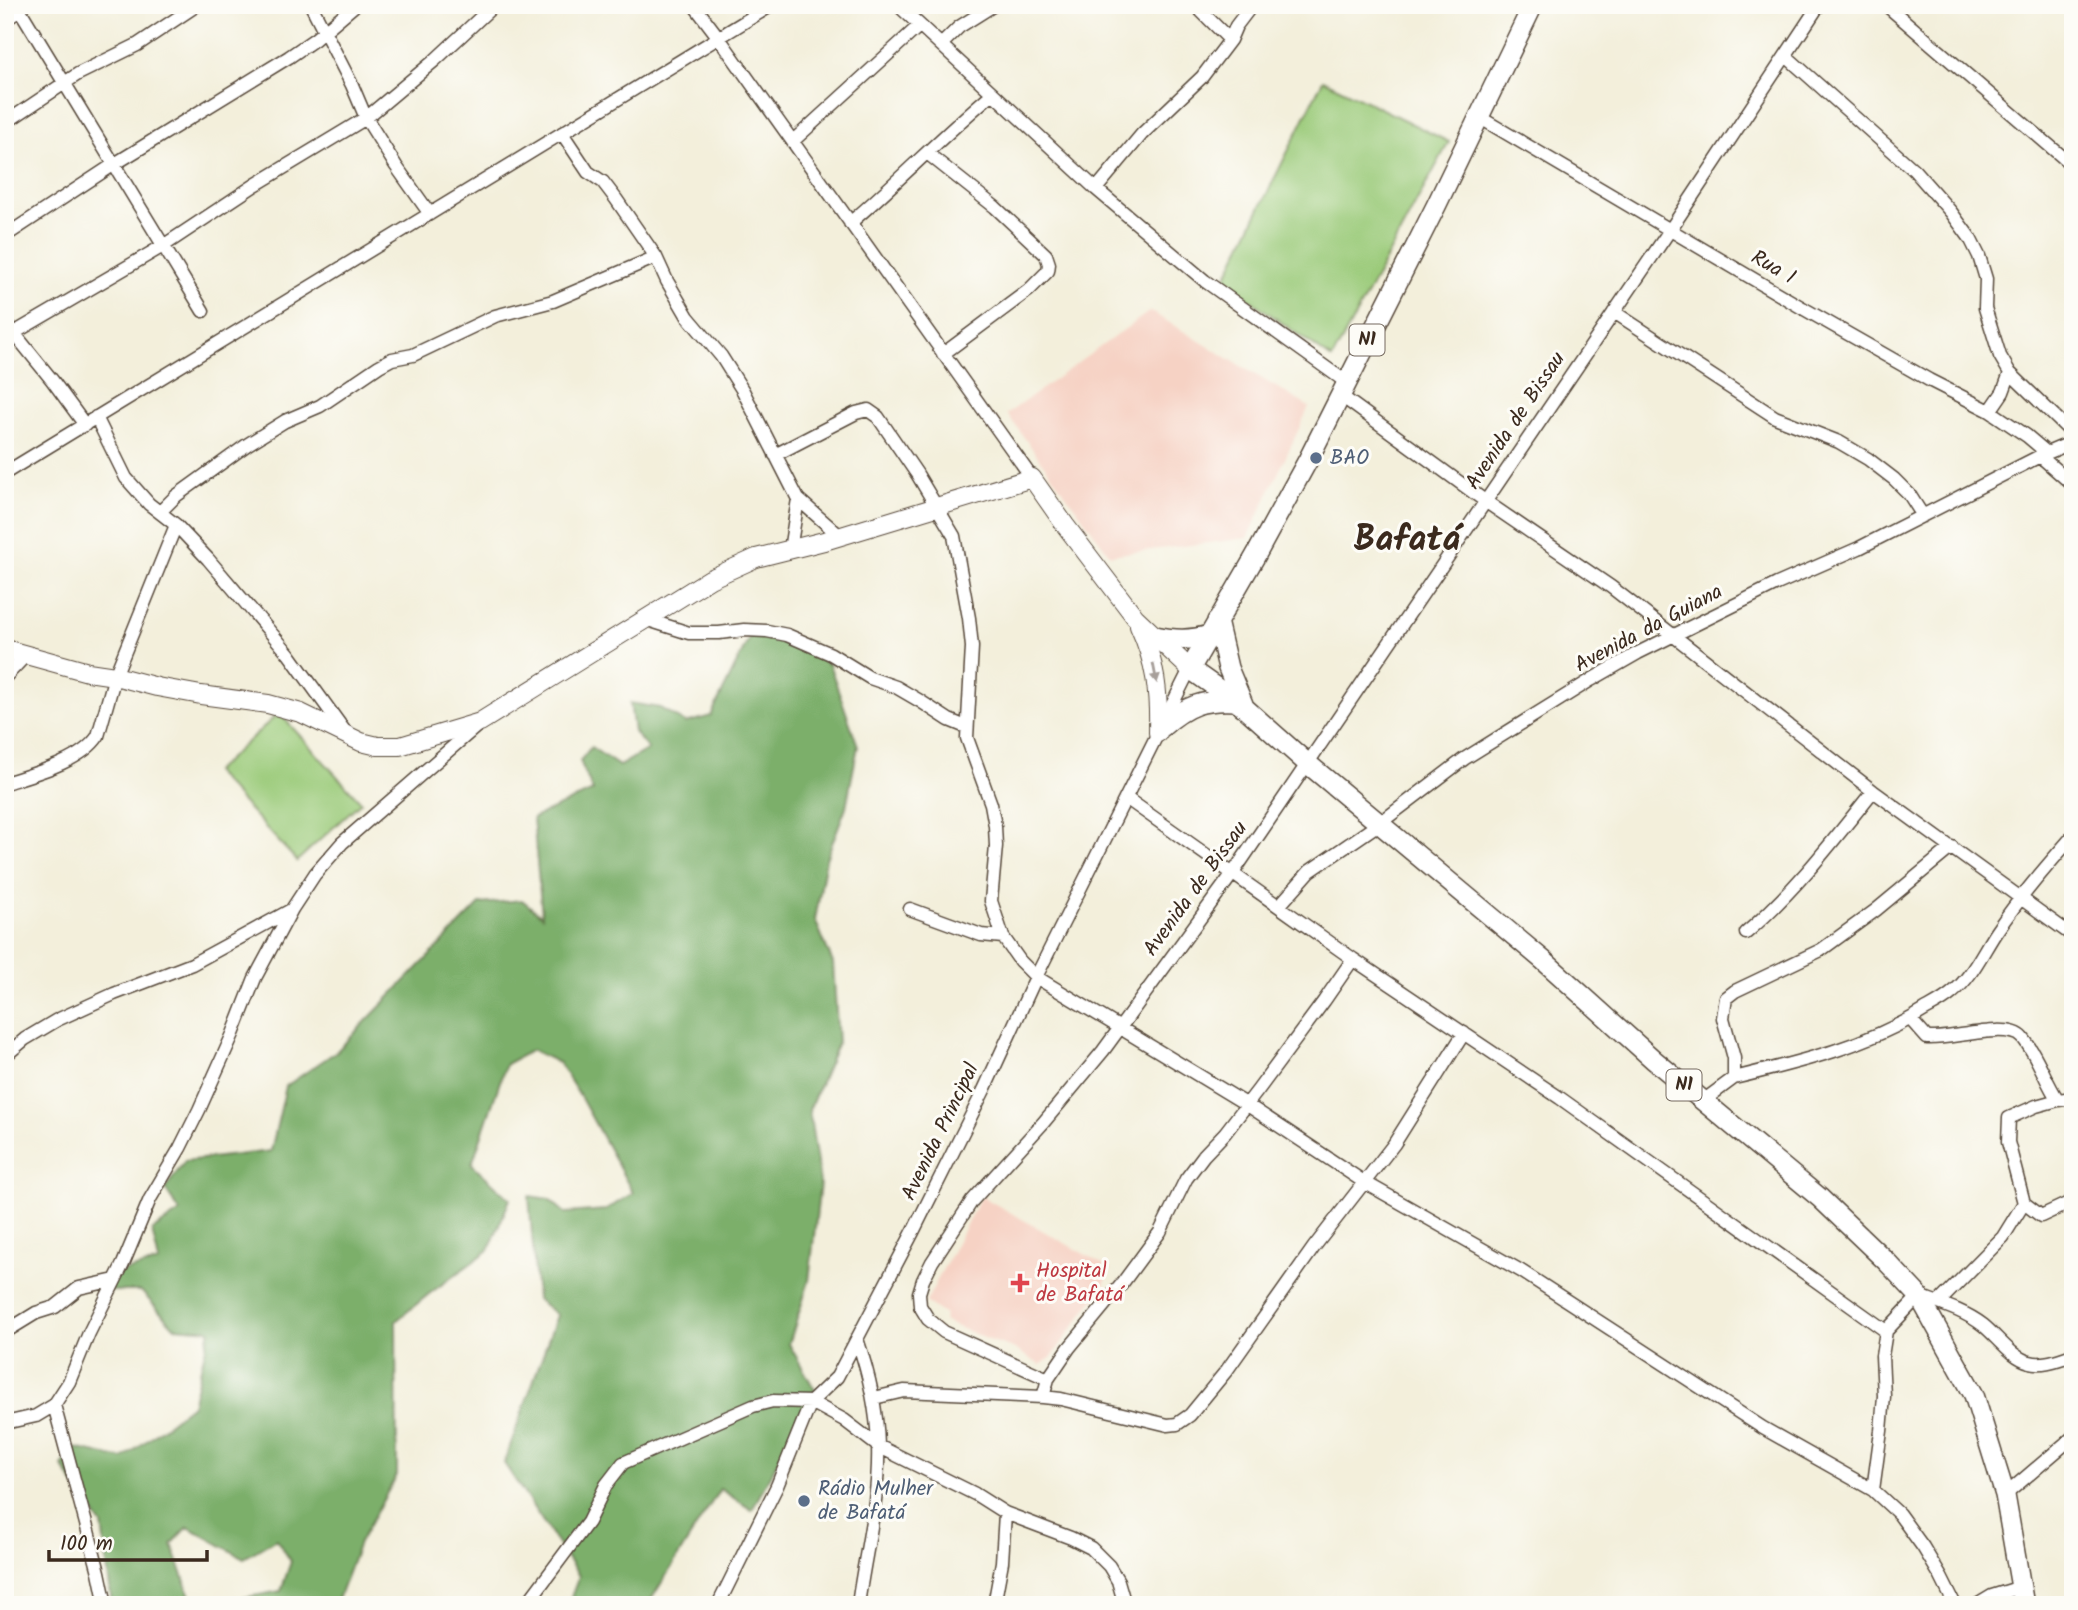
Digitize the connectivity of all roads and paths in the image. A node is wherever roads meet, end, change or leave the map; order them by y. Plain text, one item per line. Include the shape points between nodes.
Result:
1 (197, 5) edge
2 (311, 5) edge
3 (355, 5) edge
4 (494, 5) edge
5 (694, 5) edge
6 (772, 5) edge
7 (898, 5) edge
8 (994, 5) edge
9 (1195, 5) edge
10 (1252, 5) edge
11 (1533, 5) edge
12 (1819, 5) edge
13 (1886, 5) edge
14 (19, 8) edge
15 (5, 20) edge
16 (919, 26) junction
17 (325, 31) junction
18 (719, 38) junction
19 (1230, 40) junction
20 (941, 44) junction
21 (1786, 56) junction
22 (64, 83) junction
23 (993, 93) junction
24 (1479, 117) junction
25 (366, 118) junction
26 (5, 123) edge
27 (562, 133) junction
28 (793, 141) junction
29 (927, 153) junction
30 (113, 165) junction
31 (2073, 166) edge
32 (1096, 189) junction
33 (430, 214) junction
34 (850, 223) junction
35 (1670, 230) junction
36 (5, 236) edge
37 (163, 246) junction
38 (656, 257) junction
39 (203, 311) dead end
40 (1614, 312) junction
41 (5, 322) edge
42 (14, 333) junction
43 (943, 354) junction
44 (2010, 373) junction
45 (1343, 388) junction
46 (1990, 411) junction
47 (96, 417) junction
48 (85, 425) junction
49 (2073, 434) edge
50 (2073, 442) edge
51 (775, 455) junction
52 (2044, 455) junction
53 (5, 473) edge
54 (1032, 478) junction
55 (2073, 485) edge
56 (798, 499) junction
57 (1485, 501) junction
58 (938, 507) junction
59 (160, 512) junction
60 (1923, 516) junction
61 (176, 525) junction
62 (840, 536) junction
63 (790, 550) junction
64 (1135, 617) junction
65 (645, 619) junction
66 (1213, 628) junction
67 (1155, 636) junction
68 (1673, 636) junction
69 (5, 649) edge
70 (26, 655) junction
71 (1190, 668) junction
72 (115, 676) junction
73 (5, 677) edge
74 (1240, 705) junction
75 (480, 722) junction
76 (966, 727) junction
77 (1160, 730) junction
78 (348, 736) junction
79 (1308, 764) junction
80 (5, 783) edge
81 (1872, 791) junction
82 (1126, 798) junction
83 (1380, 823) junction
84 (2073, 836) edge
85 (1952, 847) junction
86 (1233, 873) junction
87 (2021, 898) junction
88 (1279, 906) junction
89 (292, 909) junction
90 (910, 909) dead end
91 (1746, 933) dead end
92 (2073, 936) edge
93 (1003, 937) junction
94 (1353, 959) junction
95 (1036, 977) junction
96 (1911, 1020) junction
97 (1120, 1028) junction
98 (1464, 1033) junction
99 (5, 1056) edge
100 (1734, 1078) junction
101 (2073, 1098) edge
102 (2059, 1100) junction
103 (1703, 1101) junction
104 (1247, 1104) junction
105 (1364, 1182) junction
106 (2073, 1201) edge
107 (2024, 1203) junction
108 (115, 1280) junction
109 (1919, 1296) junction
110 (1938, 1303) junction
111 (1886, 1331) junction
112 (5, 1332) edge
113 (857, 1339) junction
114 (2073, 1355) edge
115 (1048, 1379) junction
116 (1043, 1397) junction
117 (874, 1398) junction
118 (811, 1402) junction
119 (54, 1405) junction
120 (5, 1423) edge
121 (2073, 1437) edge
122 (878, 1446) junction
123 (1873, 1490) junction
124 (2005, 1495) junction
125 (1005, 1513) junction
126 (2022, 1596) edge
127 (106, 1605) edge
128 (526, 1605) edge
129 (718, 1605) edge
130 (858, 1605) edge
131 (994, 1605) edge
132 (1125, 1605) edge
133 (1955, 1605) edge
134 (1977, 1605) edge

1 - 22 street via 138,45
2 - 17 street
3 - 17 street
4 - 25 street
5 - 18 street
6 - 18 street
7 - 16 street
8 - 20 street
9 - 19 street
10 - 19 street
11 - 24 main road, N1
12 - 21 street, Avenida de Bissau
13 - 31 street
14 - 15 street
14 - 22 street
16 - 20 street
16 - 28 street
17 - 25 street
17 - 30 street
18 - 27 street
18 - 28 street
19 - 32 street
20 - 23 street
21 - 35 street, Avenida de Bissau
21 - 44 street via 1914,170 1951,212 1979,256 1986,279 1989,324
22 - 26 street
22 - 30 street
23 - 29 street
23 - 32 street
24 - 35 street, Rua 1
24 - 45 main road, N1
25 - 33 street
25 - 37 street
27 - 33 street
27 - 38 street
28 - 34 street
29 - 34 street
29 - 43 street via 995,207 1046,255 1048,264 1048,271 1029,290
30 - 36 street
30 - 37 street
32 - 45 street
33 - 47 street
34 - 43 street
35 - 40 street, Avenida de Bissau
35 - 46 street, Rua 1
37 - 39 street
37 - 42 street
38 - 51 street via 688,317 743,391
38 - 59 street via 553,301 495,316 413,355 392,359 320,406 248,444
40 - 57 street, Avenida de Bissau
40 - 60 street via 1775,417 1839,442 1868,459 1894,478
41 - 42 street
42 - 48 street
43 - 54 street
44 - 46 street
44 - 49 street
45 - 57 street
45 - 66 main road, N1 via 1286,501
46 - 52 street, Rua 1 via 2027,436
47 - 48 street
47 - 59 street via 126,478
48 - 53 street
50 - 52 street, Avenida da Guiana
51 - 56 street
51 - 58 street via 868,410 878,416
52 - 55 street, Rua 1
52 - 60 street, Avenida da Guiana
54 - 58 street
54 - 64 street
56 - 62 street
56 - 63 street
57 - 68 street via 1611,587
57 - 79 street, Avenida de Bissau
58 - 62 street
58 - 76 street via 954,536 969,618 971,674
59 - 61 street
60 - 68 street, Avenida da Guiana
61 - 72 street
61 - 78 street via 289,654
62 - 63 street
63 - 65 street via 738,564
64 - 67 street
64 -> 77 street via 1156,672
65 - 75 street
65 - 76 street via 689,633 744,630 787,635 896,687
66 - 67 main road via 1189,640
66 - 71 main road, N1
66 - 74 main road
67 - 71 street
68 - 81 street
68 - 83 street, Avenida da Guiana via 1568,693 1464,760
69 - 70 street
70 - 72 street
70 - 73 street
71 - 74 main road, N1
71 - 77 street, Avenida Principal
72 - 78 street via 279,707
72 - 80 street via 93,744 64,762
74 - 77 main road via 1200,702
74 - 79 main road, N1
75 - 78 street via 400,746 379,746
75 - 89 street via 342,843
76 - 93 street via 995,826 991,901
77 - 82 street, Avenida Principal
79 - 83 main road, N1
79 - 86 street, Avenida de Bissau
81 - 85 street
81 - 91 street via 1817,862
82 - 86 street
82 - 95 street, Avenida Principal
83 - 88 street, Avenida da Guiana via 1310,871
83 - 103 main road, N1
84 - 87 street
85 - 87 street
85 - 100 street via 1821,950 1726,998 1723,1018 1734,1058
86 - 88 street
86 - 97 street, Avenida de Bissau
87 - 92 street
87 - 96 street via 1964,982
88 - 94 street
89 - 99 street via 192,964 57,1020
89 - 108 street via 255,978 199,1110 150,1199
90 - 93 street
93 - 95 street
94 - 98 street
94 - 104 street
95 - 97 street
95 - 113 street, Avenida Principal via 951,1158
96 - 100 street via 1832,1052
96 - 102 street via 1927,1038 1997,1031 2018,1034
97 - 104 street
97 - 115 street, Avenida de Bissau via 1044,1123 972,1201 932,1262 919,1293 928,1319 944,1332
98 - 105 street via 1394,1144
98 - 111 street
100 - 103 street
101 - 102 street
102 - 107 street via 2009,1118 2008,1142
103 - 109 main road, N1 via 1820,1198
104 - 105 street
104 - 115 street via 1186,1179 1160,1233
105 - 116 street via 1227,1370 1184,1420 1168,1425
105 - 123 street via 1521,1271 1763,1428
106 - 107 street via 2041,1216
107 - 110 street via 2003,1237
108 - 112 street via 79,1288 55,1307
108 - 119 street
109 - 110 street
109 - 111 street
109 - 124 main road, N1 via 1974,1395
110 - 114 street via 1968,1315 2027,1362 2039,1364
111 - 123 street
113 - 117 street
113 - 118 street, Avenida Principal via 837,1377
115 - 116 street
116 - 117 street via 904,1391
117 - 122 street
118 - 122 street
118 - 128 street via 773,1401 753,1406 623,1463 588,1522
118 - 129 street, Avenida Principal via 777,1486
119 - 120 street via 36,1416
119 - 127 street
121 - 124 street
122 - 125 street
122 - 130 street
123 - 133 street via 1899,1514 1923,1547
124 - 126 main road, N1
125 - 131 street
125 - 132 street via 1091,1548 1118,1581
126 - 134 street via 1992,1596

